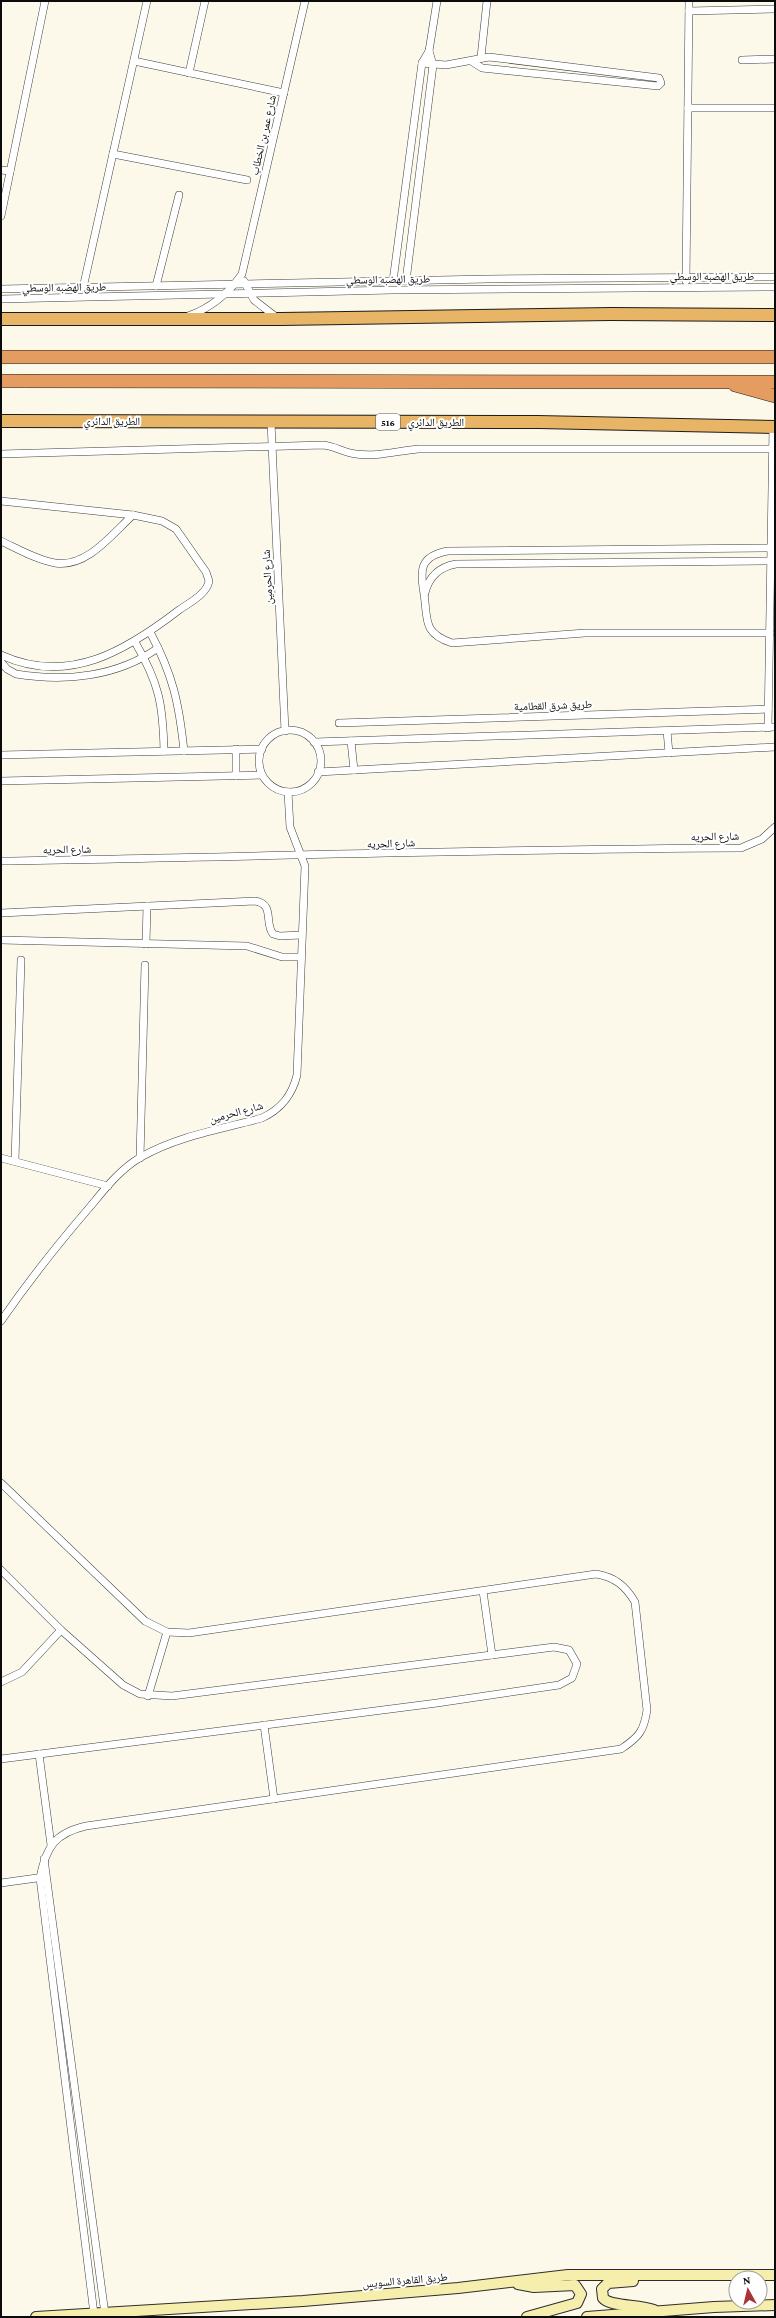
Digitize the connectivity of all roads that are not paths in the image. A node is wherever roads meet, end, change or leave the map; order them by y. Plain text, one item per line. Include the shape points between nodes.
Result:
1 (45, 1) edge
2 (147, 1) edge
3 (205, 1) edge
4 (305, 1) edge
5 (437, 1) edge
6 (487, 1) edge
7 (688, 1) edge
8 (775, 9) edge
9 (689, 11) junction
10 (429, 51) junction
11 (482, 57) junction
12 (775, 59) edge
13 (742, 60) dead end
14 (134, 61) junction
15 (472, 61) junction
16 (422, 63) junction
17 (433, 65) junction
18 (189, 73) junction
19 (284, 93) junction
20 (688, 108) junction
21 (775, 108) edge
22 (413, 126) junction
23 (426, 128) junction
24 (113, 154) junction
25 (1, 170) edge
26 (10, 171) junction
27 (247, 180) dead end
28 (4, 185) edge
29 (405, 190) junction
30 (417, 192) junction
31 (178, 195) dead end
32 (1, 216) edge
33 (242, 274) junction
34 (686, 277) junction
35 (775, 277) edge
36 (393, 281) junction
37 (406, 281) junction
38 (235, 284) junction
39 (245, 284) junction
40 (156, 286) junction
41 (686, 287) junction
42 (775, 287) edge
43 (83, 288) junction
44 (1, 289) edge
45 (224, 295) junction
46 (250, 295) junction
47 (1, 299) edge
48 (775, 315) edge
49 (1, 319) edge
50 (173, 319) junction
51 (281, 319) junction
52 (1, 357) edge
53 (775, 357) edge
54 (1, 381) edge
55 (724, 381) junction
56 (775, 382) edge
57 (775, 396) edge
58 (1, 421) edge
59 (271, 422) junction
60 (774, 427) edge
61 (273, 448) junction
62 (773, 449) junction
63 (1, 454) edge
64 (1, 501) edge
65 (133, 515) junction
66 (1, 542) edge
67 (771, 548) junction
68 (591, 549) junction
69 (695, 549) junction
70 (470, 550) junction
71 (771, 561) junction
72 (591, 562) junction
73 (695, 562) junction
74 (470, 564) junction
75 (424, 595) junction
76 (150, 632) junction
77 (770, 633) junction
78 (135, 642) junction
79 (158, 648) junction
80 (1, 655) edge
81 (144, 658) junction
82 (1, 662) edge
83 (65, 665) junction
84 (65, 678) junction
85 (768, 709) junction
86 (339, 723) dead end
87 (771, 727) edge
88 (285, 731) junction
89 (667, 731) junction
90 (351, 741) junction
91 (314, 742) junction
92 (775, 747) edge
93 (236, 749) junction
94 (262, 749) junction
95 (184, 750) junction
96 (164, 751) junction
97 (669, 753) junction
98 (1, 755) edge
99 (354, 770) junction
100 (318, 772) junction
101 (236, 776) junction
102 (262, 776) junction
103 (1, 781) edge
104 (288, 792) junction
105 (775, 827) edge
106 (302, 857) junction
107 (1, 861) edge
108 (147, 906) junction
109 (1, 913) edge
110 (302, 935) junction
111 (1, 940) edge
112 (146, 944) junction
113 (301, 957) junction
114 (21, 960) dead end
115 (145, 965) dead end
116 (1, 1158) edge
117 (140, 1158) junction
118 (15, 1161) junction
119 (108, 1186) junction
120 (1, 1321) edge
121 (1, 1483) edge
122 (1, 1570) edge
123 (483, 1591) junction
124 (61, 1630) junction
125 (167, 1632) junction
126 (492, 1655) junction
127 (1, 1682) edge
128 (148, 1696) junction
129 (264, 1726) junction
130 (39, 1754) junction
131 (1, 1760) edge
132 (274, 1799) junction
133 (51, 1846) junction
134 (44, 1857) junction
135 (48, 1877) junction
136 (40, 1878) junction
137 (1, 1883) edge
138 (652, 2275) junction
139 (775, 2275) edge
140 (513, 2282) junction
141 (775, 2305) edge
142 (657, 2311) junction
143 (94, 2314) junction
144 (105, 2314) junction
145 (36, 2317) edge
146 (527, 2317) edge
147 (587, 2317) edge

1 - 26 street
2 - 14 street
3 - 18 street
4 - 19 street, شارع عمر بن الخطاب
5 - 10 street
6 - 11 street
7 - 9 street
8 - 9 street
9 - 20 street
10 - 16 street
10 - 17 street
11 - 15 street
11 - 15 street via 659,78 661,83 658,86 482,68
12 - 13 street
14 - 18 street
14 - 24 street
15 - 17 street
16 - 17 street
16 - 22 street
17 - 23 street
18 - 19 street
19 - 33 street, شارع عمر بن الخطاب
20 - 21 street
20 - 34 street
22 - 23 street
22 - 29 street
23 - 30 street
24 - 27 street
24 - 43 street
25 - 26 street
26 - 28 street
28 - 32 street
29 - 30 street
29 - 36 street
30 - 37 street
31 - 40 street
33 - 38 street, شارع عمر بن الخطاب
33 - 39 street, شارع عمر بن الخطاب
34 - 35 street, طريق الهضبه الوسطي
34 - 37 street, طريق الهضبه الوسطي
34 - 41 street
36 - 37 street, طريق الهضبه الوسطي
36 - 39 street, طريق الهضبه الوسطي
38 - 39 street, طريق الهضبه الوسطي
38 - 40 street, طريق الهضبه الوسطي
38 - 45 street, شارع عمر بن الخطاب
39 - 46 street, شارع عمر بن الخطاب
40 - 43 street, طريق الهضبه الوسطي
41 - 42 street, طريق الهضبه الوسطي
41 - 46 street, طريق الهضبه الوسطي via 392,290
43 - 44 street, طريق الهضبه الوسطي
45 - 46 street, طريق الهضبه الوسطي
45 - 47 street, طريق الهضبه الوسطي
45 - 50 street, شارع عمر بن الخطاب via 206,308
46 - 51 street, شارع عمر بن الخطاب via 264,310
48 - 51 highway via 610,314
49 - 50 highway
50 - 51 highway
52 - 53 highway
54 - 55 highway
55 - 56 highway
55 - 57 highway
58 - 59 highway, الطريق الدائري / 516
59 - 60 highway, الطريق الدائري / 516 via 538,422
59 - 61 street, شارع الحرمين
60 - 62 street
61 - 62 street via 328,446 364,455 418,449
61 - 63 street
61 - 88 street, شارع الحرمين
62 - 67 street
64 - 65 street
65 - 66 street via 88,556 69,563 49,561
65 - 76 street via 156,519 176,529 209,578 203,592
67 - 69 street
67 - 71 street
68 - 69 street
68 - 70 street
68 - 72 street
69 - 73 street
70 - 74 street
70 - 75 street via 443,552 428,560 421,571
71 - 73 street
71 - 77 street
72 - 73 street
72 - 74 street
74 - 75 street via 450,565 438,571 429,580
75 - 77 street via 428,626 439,638 452,643 585,633
76 - 78 street
76 - 79 street
77 - 85 street
78 - 81 street
78 - 83 street via 108,655
79 - 81 street
79 - 95 street via 166,663 177,697
80 - 83 street via 35,665
81 - 84 street via 98,674
81 - 96 street via 155,680 161,701
82 - 84 street via 6,670 16,674
83 - 84 street
85 - 86 street, طريق شرق القطامية
85 - 87 street
87 - 89 street
88 - 91 street via 301,733
88 - 94 street via 271,737
89 - 90 street
89 - 97 street
90 - 91 street
90 - 99 street
91 - 100 street via 320,757
92 - 97 street
93 - 94 street
93 - 95 street
93 - 101 street
94 - 102 street via 259,767
95 - 96 street
96 - 98 street
97 - 99 street
99 - 100 street
100 - 104 street via 306,787
101 - 102 street
101 - 103 street
102 - 104 street via 273,787
104 - 106 street, شارع الحرمين via 290,827
105 - 106 street, شارع الحريه via 762,840 740,848 544,849
106 - 107 street, شارع الحريه
106 - 110 street, شارع الحرمين via 305,866
108 - 109 street
108 - 110 street via 258,902 265,906 268,912 273,934
108 - 112 street
110 - 113 street, شارع الحرمين
111 - 112 street
112 - 113 street via 247,946 282,957
113 - 117 street, شارع الحرمين via 297,1075 289,1097 272,1113 262,1118 198,1134
114 - 118 street
115 - 117 street
116 - 118 street
117 - 119 street, شارع الحرمين
118 - 119 street
119 - 120 street, شارع الحرمين via 48,1257
121 - 125 street via 145,1621
122 - 124 street
123 - 125 street via 189,1634
123 - 126 street
123 - 132 street via 596,1574 620,1582 635,1602 647,1710 644,1726 635,1740 621,1749 606,1752
124 - 127 street via 22,1672
124 - 128 street via 123,1685
125 - 128 street
126 - 128 street via 172,1696
126 - 129 street via 562,1647 574,1656 576,1671 572,1678 559,1685
129 - 130 street
129 - 132 street
130 - 131 street
130 - 133 street
132 - 133 street via 86,1826 73,1829
133 - 134 street
134 - 135 street
134 - 136 street
135 - 136 street
135 - 144 street
136 - 137 street
136 - 143 street
138 - 139 main road, طريق القاهرة السويس
138 - 140 main road, طريق القاهرة السويس via 568,2275
138 - 142 main road via 632,2281 608,2283 602,2289 602,2294 610,2303 640,2305
140 - 144 main road, طريق القاهرة السويس via 302,2301
140 - 146 main road via 534,2287 574,2285 581,2294 577,2303
141 - 142 main road
142 - 147 main road
143 - 144 main road, طريق القاهرة السويس
143 - 145 main road, طريق القاهرة السويس

